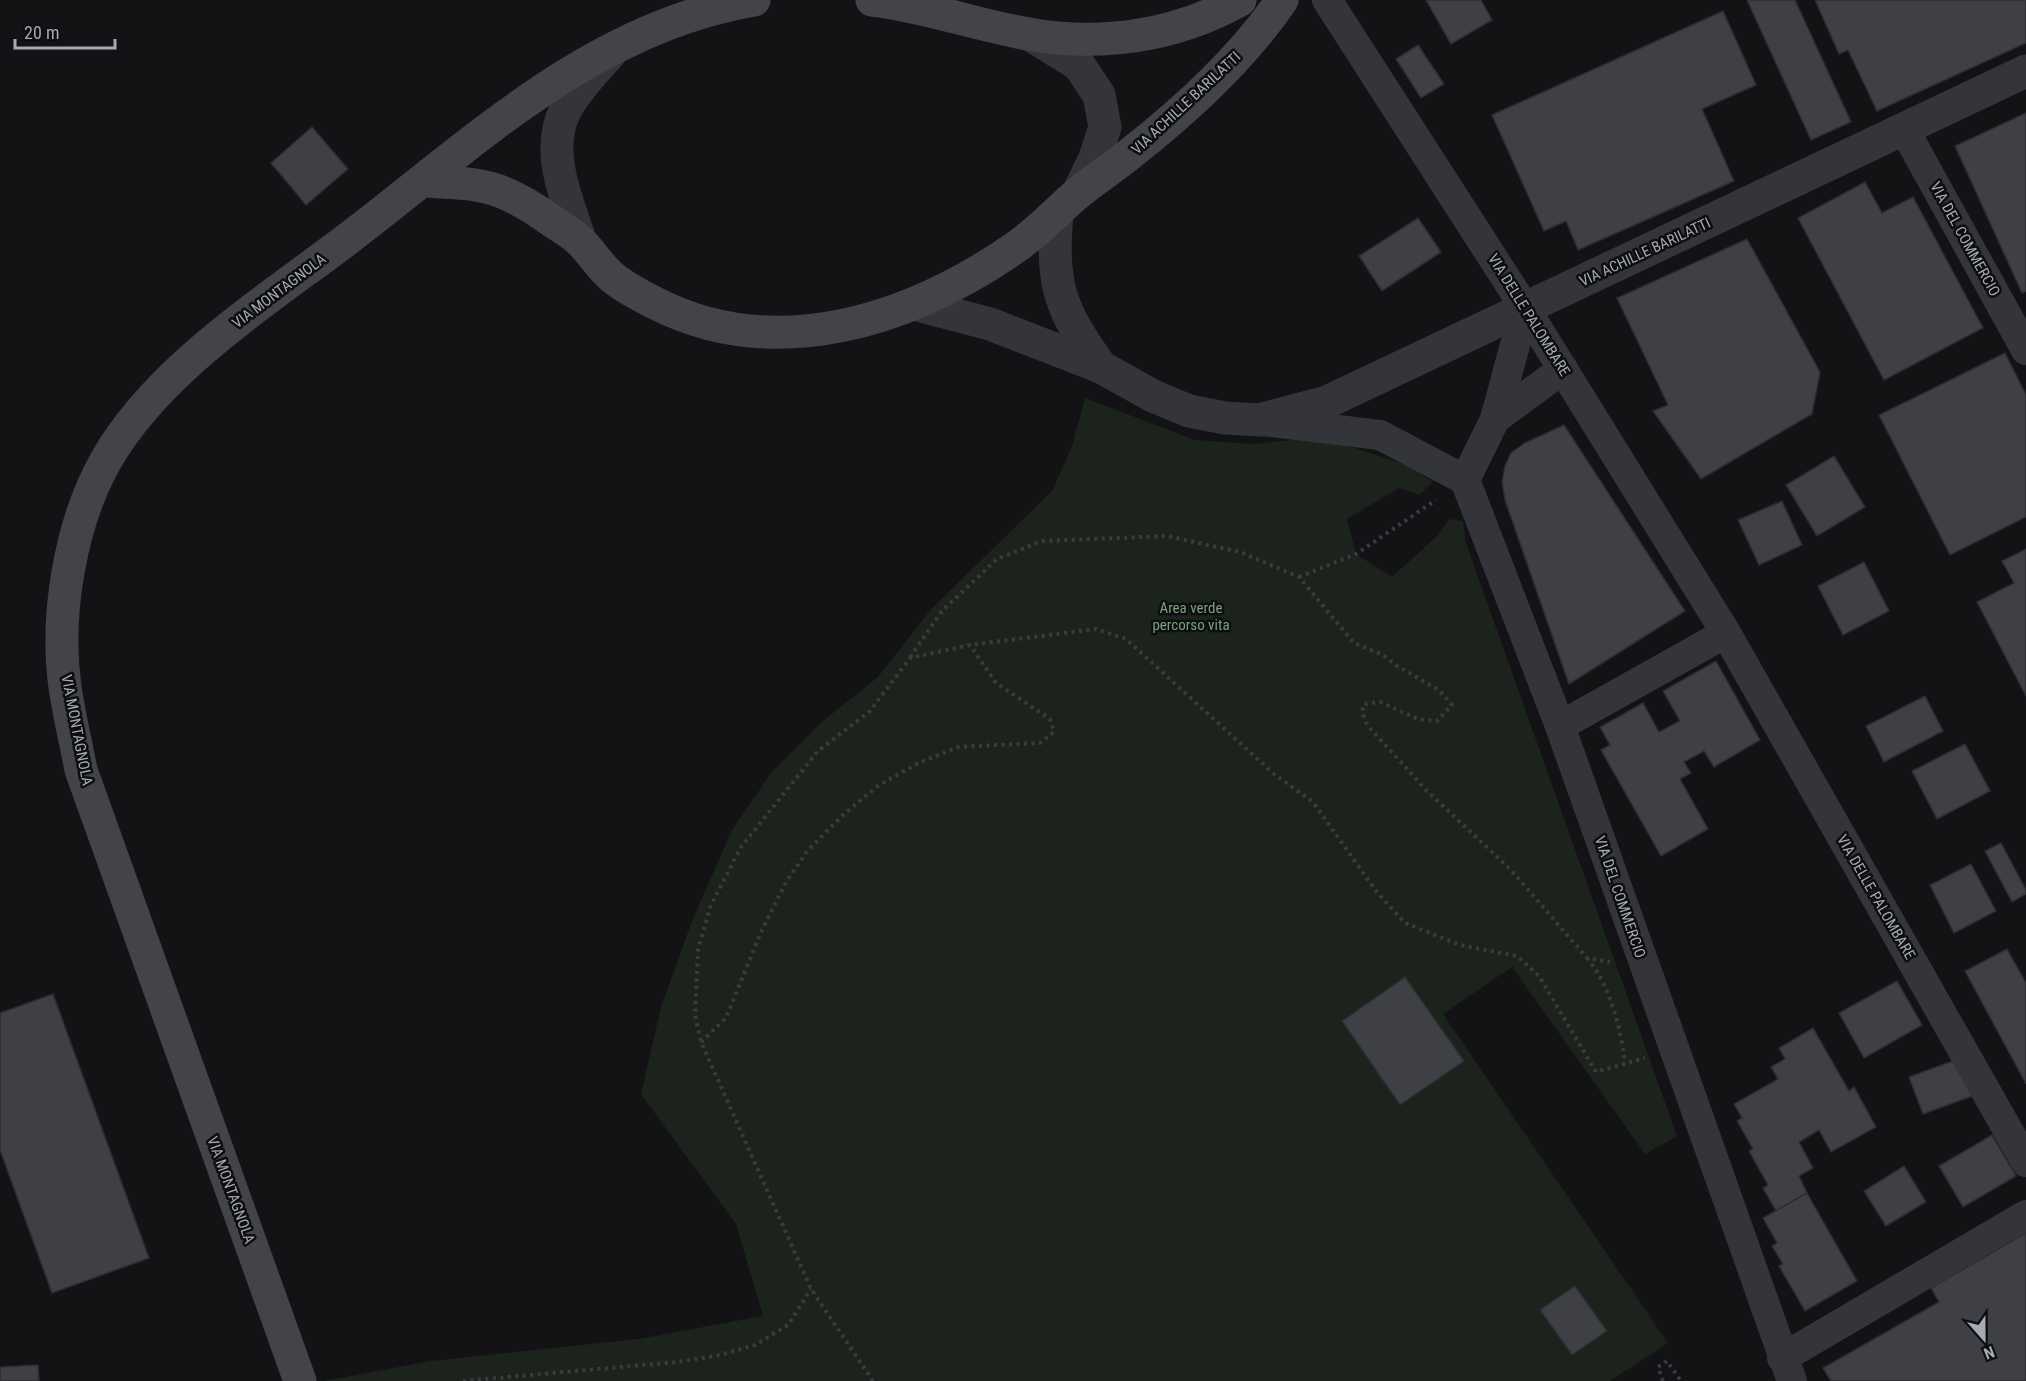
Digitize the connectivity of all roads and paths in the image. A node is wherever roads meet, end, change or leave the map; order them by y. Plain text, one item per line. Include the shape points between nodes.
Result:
1 (754, 0) edge
2 (872, 0) edge
3 (1240, 0) edge
4 (1282, 0) edge
5 (1327, 0) edge
6 (913, 4) edge
7 (1029, 34) junction
8 (616, 48) junction
9 (2026, 71) edge
10 (1904, 129) junction
11 (424, 181) junction
12 (1067, 203) junction
13 (580, 240) junction
14 (914, 304) junction
15 (1525, 308) junction
16 (2026, 350) edge
17 (1101, 367) junction
18 (1563, 369) junction
19 (1495, 419) junction
20 (1259, 420) junction
21 (1465, 480) junction
22 (1299, 577) junction
23 (1726, 633) junction
24 (970, 645) junction
25 (910, 658) junction
26 (1560, 726) junction
27 (1587, 958) junction
28 (1644, 968) junction
29 (701, 1042) junction
30 (1675, 1050) junction
31 (1625, 1063) junction
32 (2026, 1162) edge
33 (2026, 1215) edge
34 (811, 1289) junction
35 (1787, 1370) edge
36 (300, 1381) edge
37 (463, 1381) edge
38 (873, 1381) edge
39 (1663, 1381) edge
40 (1681, 1381) edge

1 - 8 main road, VIA MONTAGNOLA via 680,19
2 - 6 main road
3 - 7 main road via 1161,33 1120,38
4 - 12 main road, VIA ACHILLE BARILATTI via 1229,65 1132,153
5 - 15 street, VIA DELLE PALOMBARE
6 - 7 main road
7 - 12 street, VIA ACHILLE BARILATTI via 1079,65 1099,95 1105,127 1095,158
8 - 11 main road, VIA MONTAGNOLA via 547,85 460,147
8 - 13 street, VIA ACHILLE BARILATTI via 565,111 558,140 559,174
9 - 10 street, VIA ACHILLE BARILATTI
10 - 15 street, VIA ACHILLE BARILATTI
10 - 16 street, VIA DEL COMMERCIO
11 - 13 main road, VIA ACHILLE BARILATTI via 496,188 523,200
11 - 36 main road, VIA MONTAGNOLA via 217,338 152,398 105,462 76,530 63,608 64,685 81,770
12 - 14 main road, VIA ACHILLE BARILATTI via 1017,246
12 - 17 street, VIA ACHILLE BARILATTI via 1054,252 1055,274 1071,321
13 - 14 main road, VIA ACHILLE BARILATTI via 611,276 655,303 710,324 760,333 816,332 864,322
14 - 17 street, VIA ACHILLE BARILATTI via 990,324
15 - 18 street, VIA DELLE PALOMBARE
15 - 19 street
15 - 20 street, VIA ACHILLE BARILATTI via 1327,402
17 - 20 street, VIA ACHILLE BARILATTI via 1189,411
18 - 19 street
18 - 23 street, VIA DELLE PALOMBARE
19 - 21 street
20 - 21 street, VIA ACHILLE BARILATTI via 1380,435
21 - 22 path via 1356,554
21 - 26 street, VIA DEL COMMERCIO
22 - 25 path via 1240,552 1167,536 1042,542 997,559 942,611
22 - 27 path via 1354,642 1440,690 1452,705 1437,720 1418,719 1380,702 1364,704 1362,712 1367,725 1426,790 1512,870
23 - 26 street
23 - 32 street, VIA DELLE PALOMBARE
24 - 25 path
24 - 29 path via 996,683 1050,719 1054,732 1040,743 958,747 879,785 843,814 808,850 786,882 760,932 726,1018
24 - 31 path via 1096,629 1126,639 1274,774 1312,802 1376,891 1405,923 1460,945 1517,956 1539,976 1596,1072
25 - 29 path via 870,711 818,751 741,847 711,905 698,949 695,1016
26 - 28 street, VIA DEL COMMERCIO
27 - 28 path
27 - 31 path via 1598,970 1614,1013
28 - 30 street, VIA DEL COMMERCIO
29 - 34 path
30 - 31 path
30 - 35 street, VIA DEL COMMERCIO
33 - 35 street
34 - 37 path via 788,1324 745,1348 677,1362
34 - 38 path
39 - 40 path via 1658,1367 1667,1361

